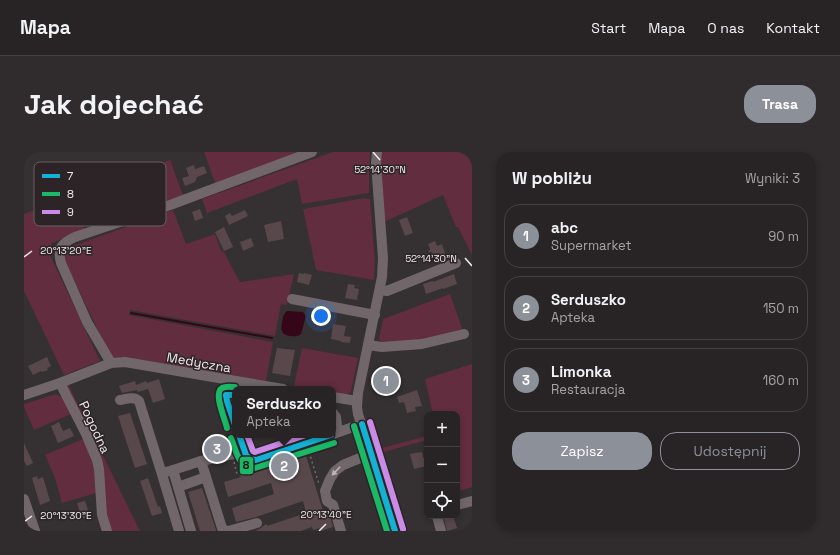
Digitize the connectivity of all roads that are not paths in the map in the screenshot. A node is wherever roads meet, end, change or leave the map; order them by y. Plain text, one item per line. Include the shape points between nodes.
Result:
1 (312, 152) edge
2 (377, 152) edge
3 (166, 206) edge
4 (108, 226) edge
5 (456, 264) dead end
6 (380, 290) junction
7 (292, 299) dead end
8 (375, 315) junction
9 (464, 334) dead end
10 (368, 345) junction
11 (111, 362) junction
12 (224, 379) junction
13 (60, 383) junction
14 (265, 386) edge
15 (24, 395) edge
16 (230, 395) edge
17 (336, 398) edge
18 (120, 400) dead end
19 (357, 402) junction
20 (232, 407) edge
21 (336, 417) edge
22 (362, 424) junction
23 (336, 430) edge
24 (336, 434) edge
25 (239, 438) edge
26 (323, 438) edge
27 (244, 451) junction
28 (370, 454) junction
29 (201, 461) junction
30 (172, 470) junction
31 (162, 473) junction
32 (206, 477) junction
33 (178, 487) junction
34 (24, 499) edge
35 (472, 501) edge
36 (460, 504) edge
37 (438, 519) edge
38 (257, 523) dead end
39 (35, 531) edge
40 (107, 531) edge
41 (179, 531) edge
42 (192, 531) edge
43 (227, 531) edge
44 (341, 531) edge
45 (395, 531) edge
46 (441, 531) edge

1 - 3 street
2 - 6 street via 383,258
4 - 11 street via 67,241 59,254 87,322
5 - 6 street
6 - 8 street
7 - 8 street
8 - 10 street
9 - 10 street via 422,344 382,347
10 - 19 street
11 - 12 street, Medyczna via 125,362
11 - 13 street
12 - 14 street, Medyczna
12 - 16 street
13 - 15 street
13 - 40 street, Pogodna via 97,460 102,515
16 - 20 street
17 - 19 street
18 - 31 street via 133,398 139,401
19 - 22 street
21 - 23 street
22 - 24 street
22 - 28 street
25 - 27 street
26 - 27 street via 256,460 248,458
27 - 29 street
28 -> 44 street via 335,471 325,490 327,501 333,504
28 - 45 street
29 - 30 street
29 - 32 street
30 - 31 street
30 - 33 street
31 - 41 street
32 - 33 street
32 - 43 street via 222,528
33 - 42 street
34 - 39 street
35 - 36 street
37 - 46 street
38 - 43 street

